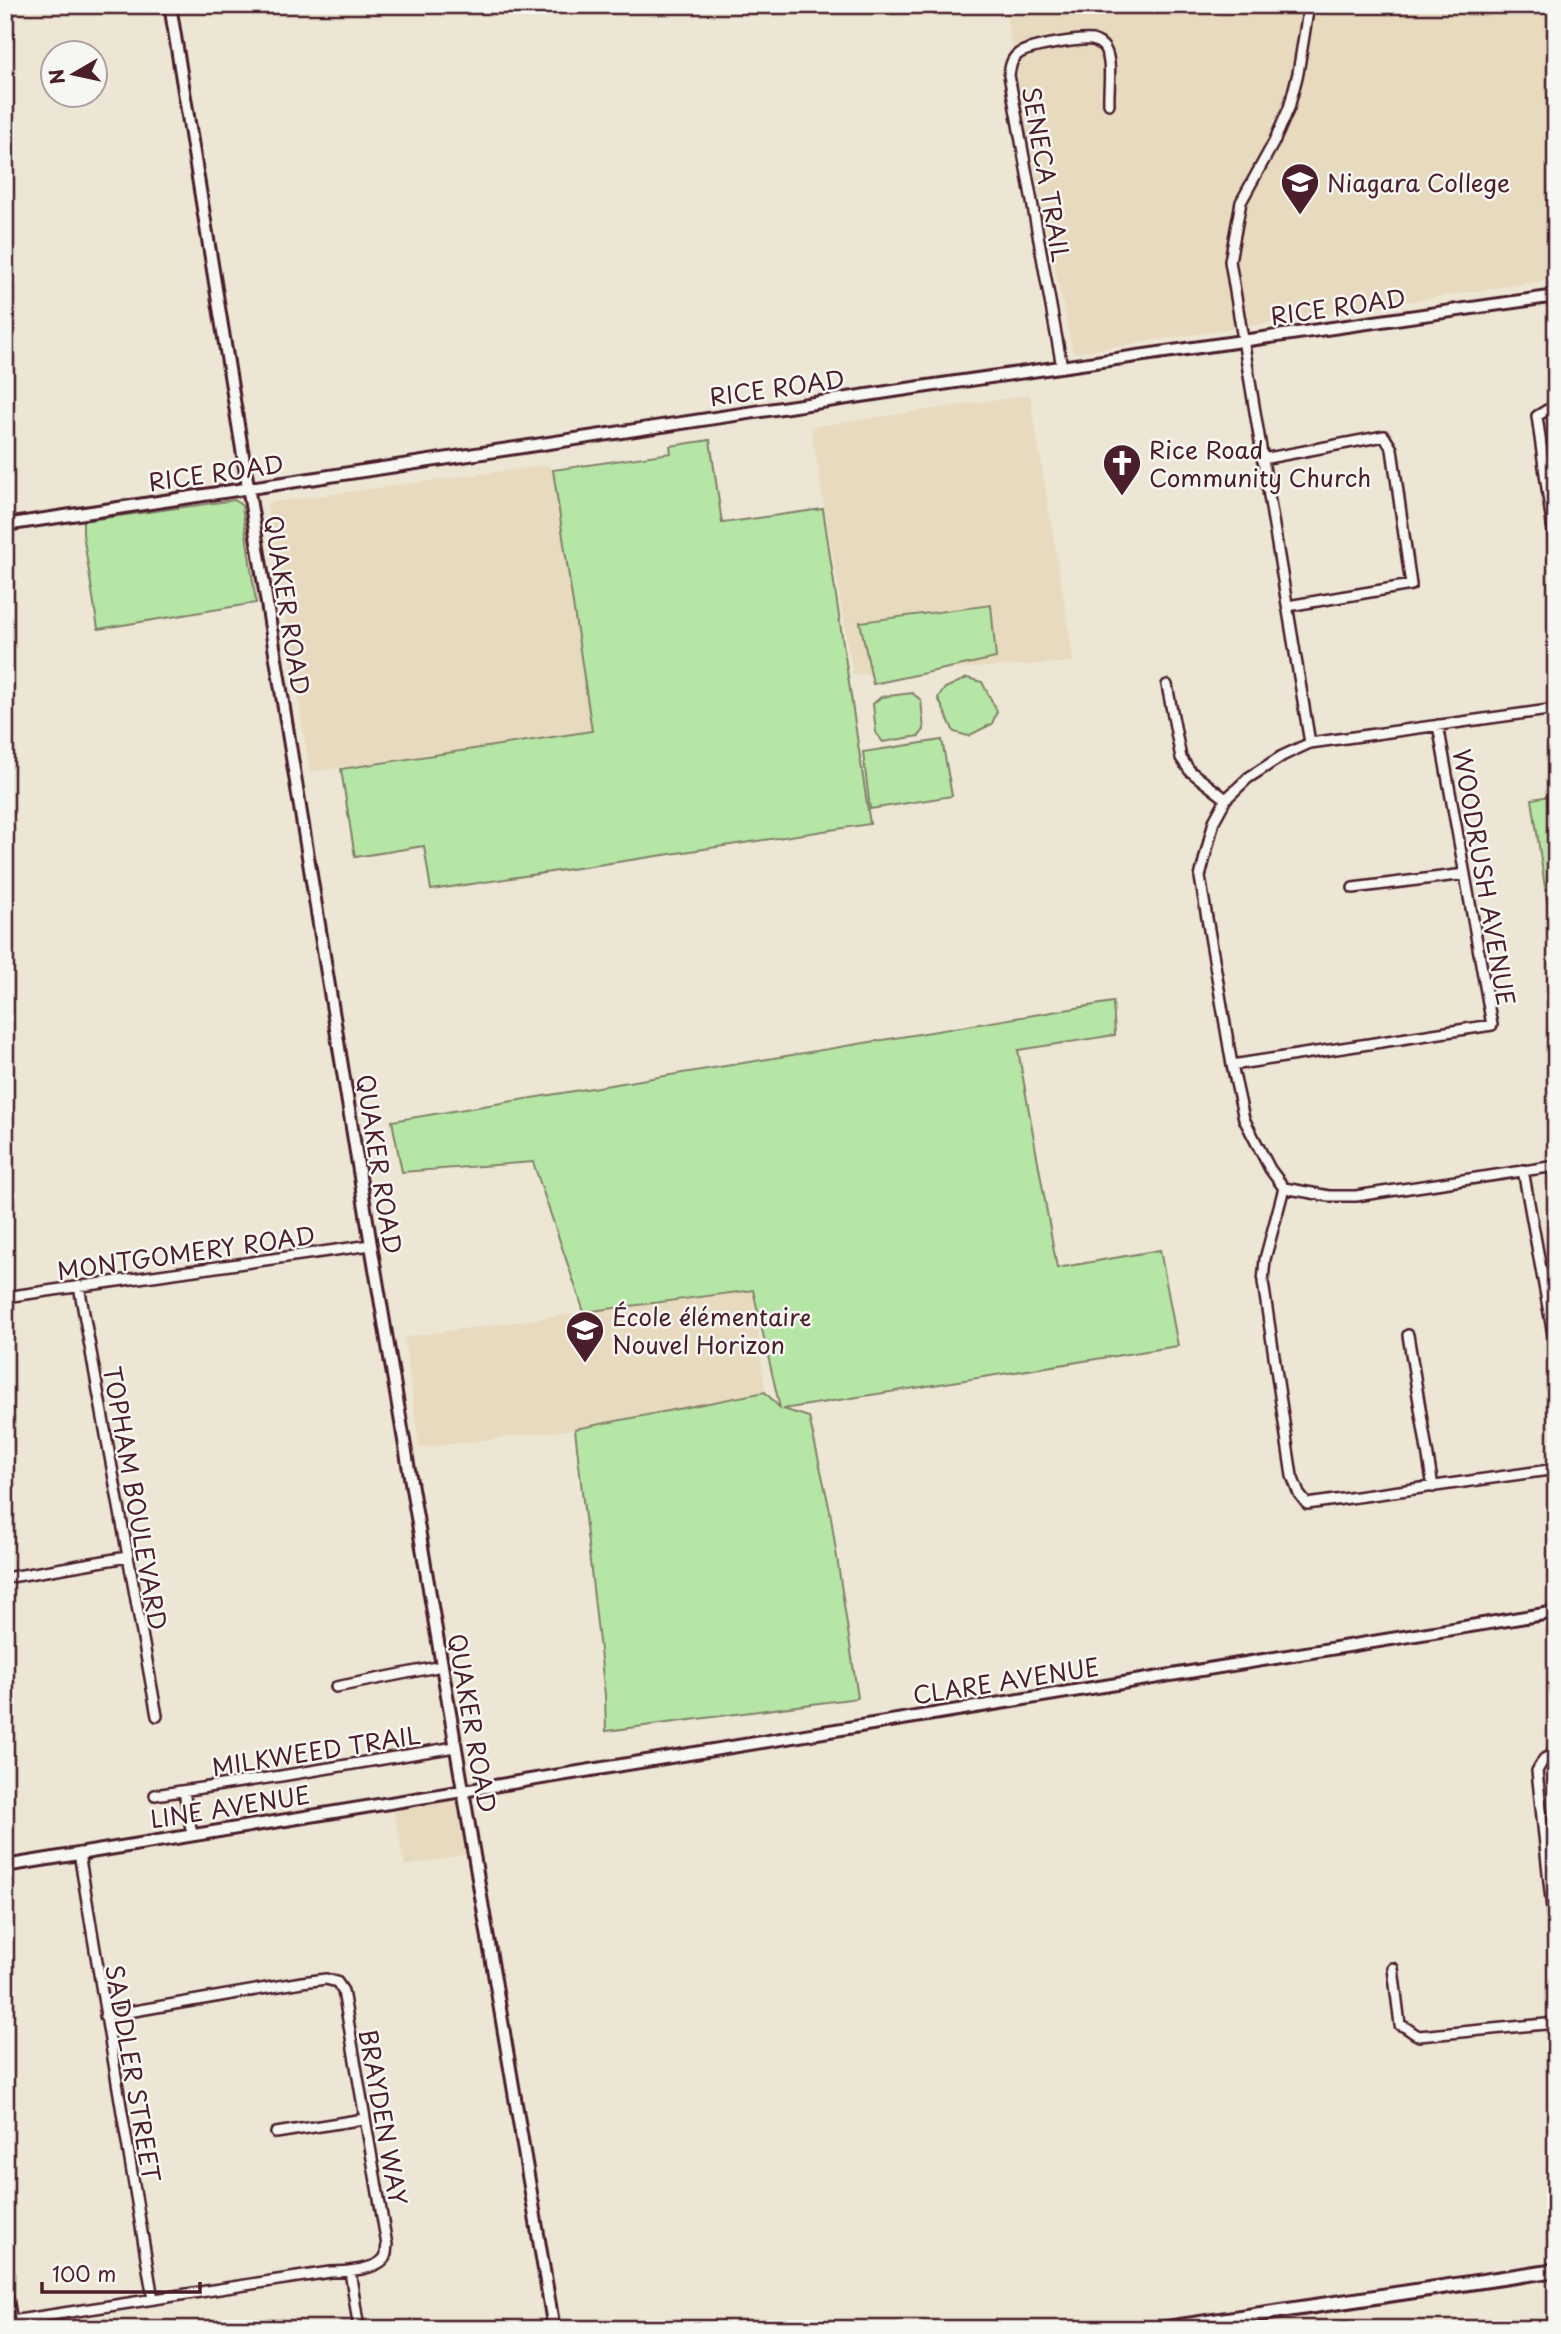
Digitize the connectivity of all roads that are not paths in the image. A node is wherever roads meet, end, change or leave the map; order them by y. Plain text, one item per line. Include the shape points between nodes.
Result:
1 (170, 5) edge
2 (1309, 5) edge
3 (1109, 104) dead end
4 (1556, 296) edge
5 (1243, 341) junction
6 (1062, 367) junction
7 (1556, 409) edge
8 (1262, 459) junction
9 (248, 488) junction
10 (5, 525) edge
11 (1556, 553) edge
12 (1288, 606) junction
13 (1167, 685) dead end
14 (1556, 709) edge
15 (1438, 725) junction
16 (1310, 743) junction
17 (1226, 799) junction
18 (1465, 874) junction
19 (1353, 888) dead end
20 (1232, 1065) junction
21 (1556, 1166) edge
22 (1523, 1170) junction
23 (1284, 1188) junction
24 (372, 1245) junction
25 (79, 1286) junction
26 (5, 1297) edge
27 (1408, 1335) dead end
28 (1556, 1351) edge
29 (1556, 1469) edge
30 (1433, 1487) junction
31 (127, 1557) junction
32 (5, 1578) edge
33 (1556, 1612) edge
34 (442, 1667) junction
35 (336, 1687) dead end
36 (157, 1716) dead end
37 (455, 1747) junction
38 (1556, 1753) edge
39 (463, 1789) junction
40 (184, 1792) junction
41 (155, 1795) dead end
42 (192, 1834) junction
43 (79, 1853) junction
44 (5, 1866) edge
45 (1556, 1946) edge
46 (1393, 1968) dead end
47 (105, 2016) junction
48 (1556, 2023) edge
49 (364, 2119) junction
50 (276, 2133) dead end
51 (1556, 2270) edge
52 (349, 2271) junction
53 (5, 2283) edge
54 (153, 2299) junction
55 (9, 2321) edge
56 (359, 2329) edge
57 (554, 2329) edge
58 (1160, 2329) edge

1 - 9 street, QUAKER ROAD
2 - 5 street via 1289,108 1245,193 1236,221 1230,261
3 - 6 street, SENECA TRAIL via 1108,60 1100,43 1092,40 1027,49 1011,63 1009,75
4 - 5 street, RICE ROAD
5 - 6 street, RICE ROAD
5 - 8 street
6 - 9 street, RICE ROAD
7 - 11 street via 1537,416
8 - 12 street
8 - 12 street via 1384,436 1392,449 1411,584
9 - 10 street, RICE ROAD
9 - 24 street, QUAKER ROAD
12 - 16 street
13 - 17 street via 1181,758 1190,771
14 - 15 street
15 - 16 street
15 - 18 street, WOODRUSH AVENUE
16 - 17 street via 1259,771
17 - 20 street via 1214,821 1200,877
18 - 19 street
18 - 20 street, WOODRUSH AVENUE via 1492,1025
20 - 23 street via 1244,1119
21 - 22 street
22 - 23 street via 1356,1196
22 - 28 street
23 - 30 street via 1263,1282 1292,1476 1299,1494 1307,1504
24 - 25 street, MONTGOMERY ROAD
24 - 34 street, QUAKER ROAD
25 - 26 street, MONTGOMERY ROAD
25 - 31 street, TOPHAM BOULEVARD
27 - 30 street
29 - 30 street
31 - 32 street
31 - 36 street, TOPHAM BOULEVARD
33 - 39 street, CLARE AVENUE
34 - 35 street
34 - 37 street, QUAKER ROAD
37 - 39 street, QUAKER ROAD
37 - 40 street, MILKWEED TRAIL
38 - 45 street via 1544,1759 1537,1771
39 - 42 street, LINE AVENUE
39 - 57 street, QUAKER ROAD
40 - 41 street, MILKWEED TRAIL
40 - 42 street, MILKWEED TRAIL
42 - 43 street, LINE AVENUE
43 - 44 street, LINE AVENUE
43 - 47 street, SADDLER STREET
46 - 48 street via 1400,2025 1411,2034
47 - 49 street, BRAYDEN WAY via 302,1982 337,1982 343,1992
47 - 54 street, SADDLER STREET
49 - 50 street
49 - 52 street, BRAYDEN WAY via 387,2245 377,2265
51 - 58 main road
52 - 54 street
52 - 56 street
53 - 55 street
54 - 55 street

